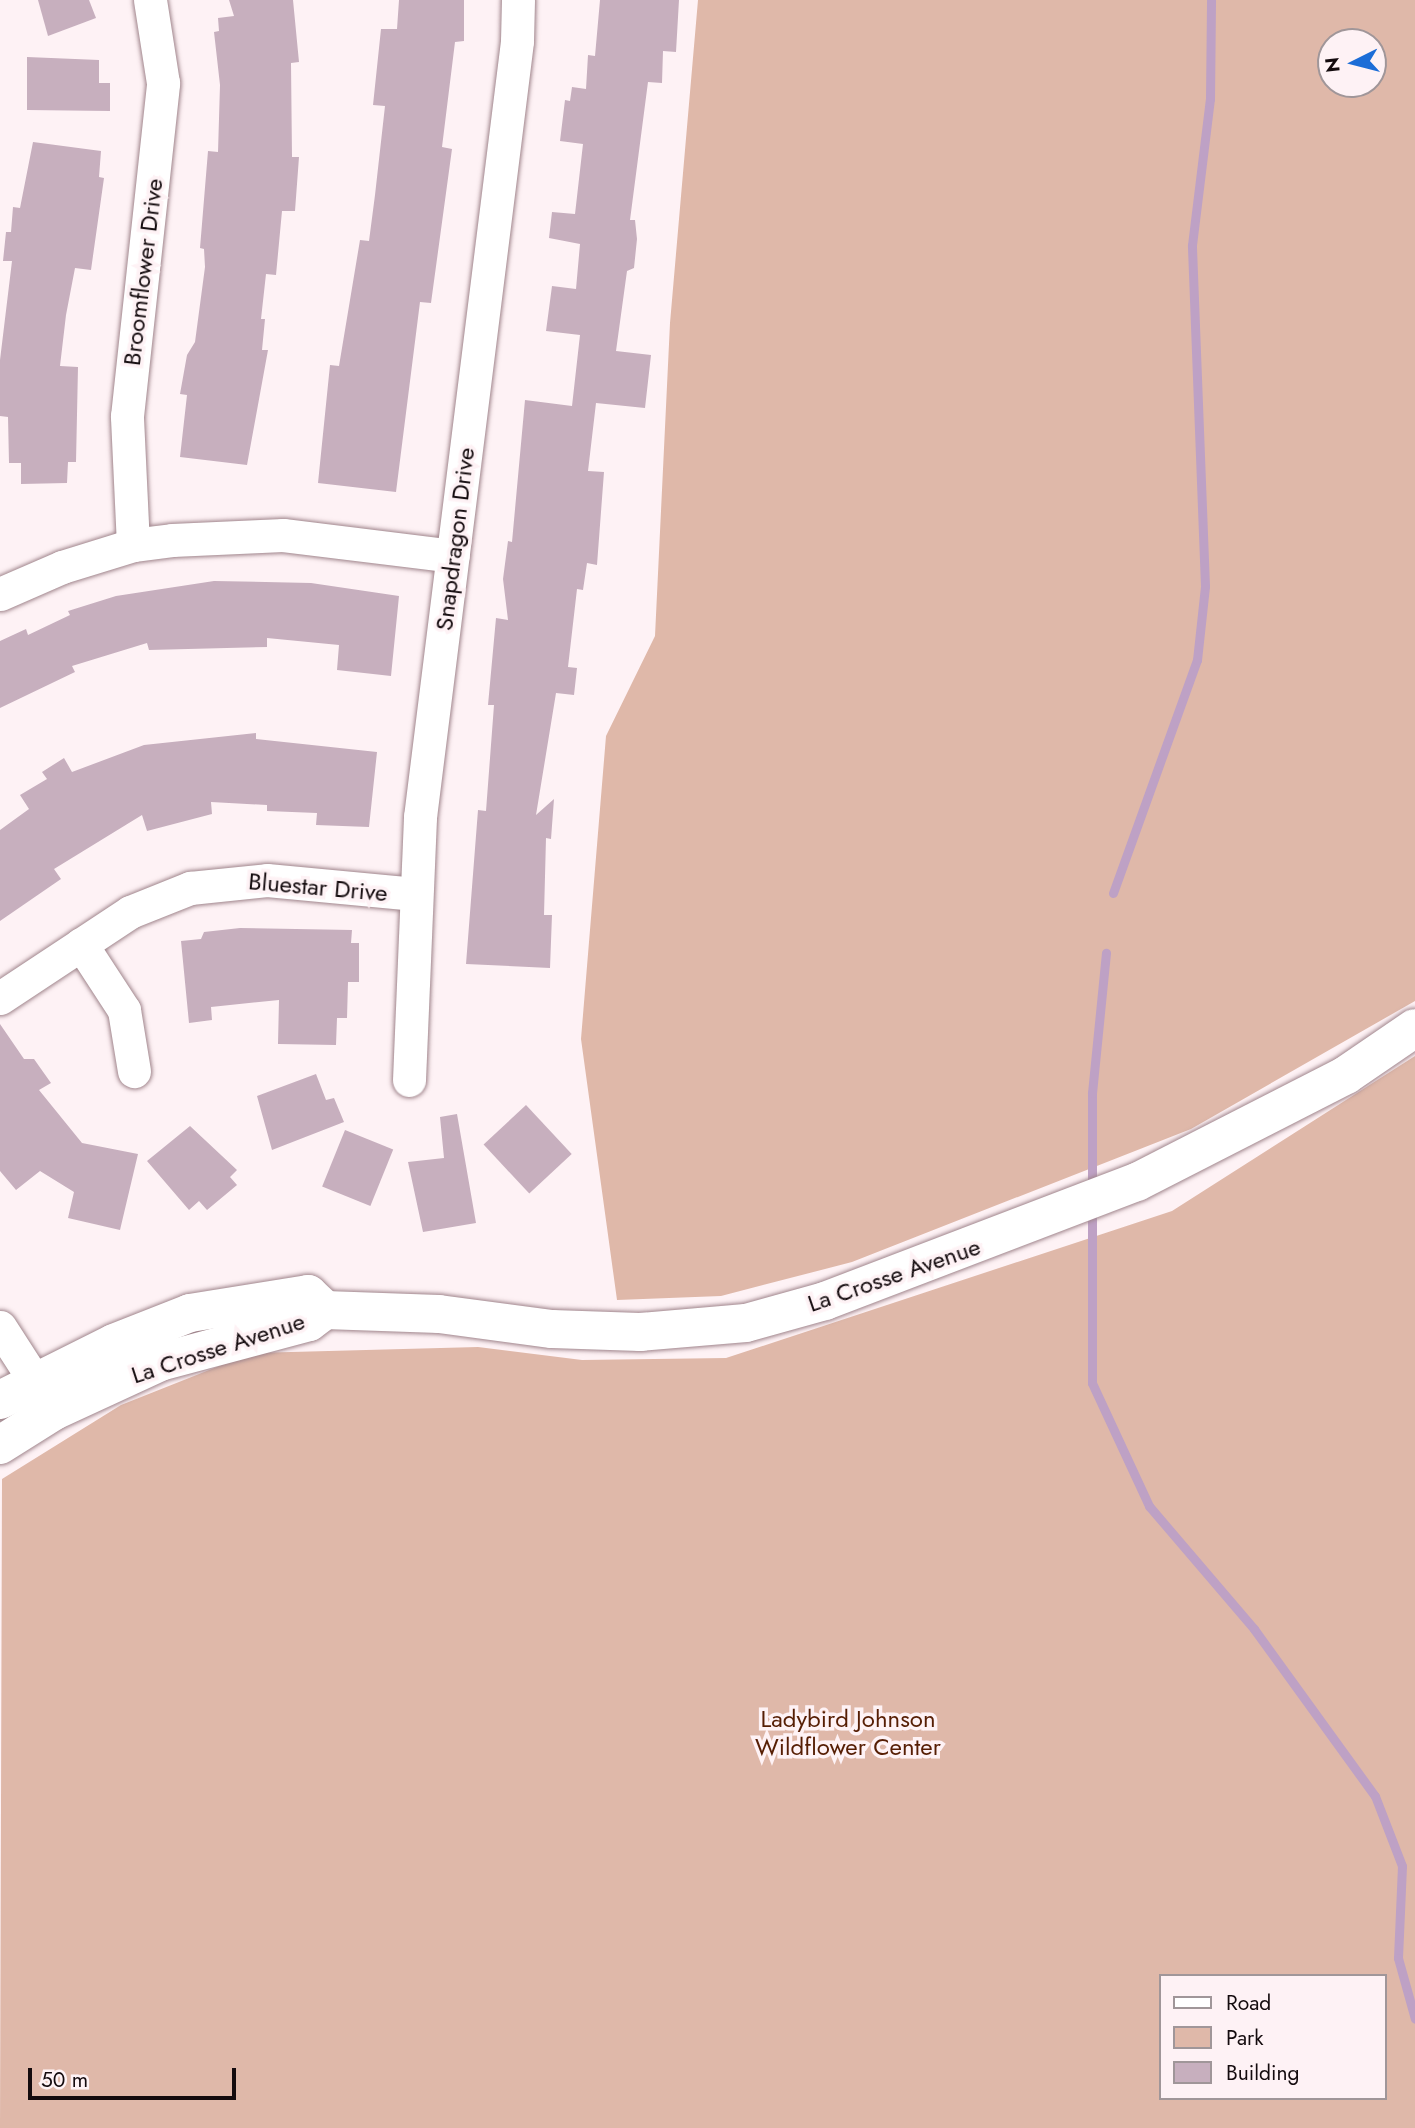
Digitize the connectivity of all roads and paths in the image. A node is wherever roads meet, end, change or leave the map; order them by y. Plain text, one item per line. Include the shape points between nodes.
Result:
1 (150, 0) edge
2 (518, 0) edge
3 (133, 545) junction
4 (453, 556) junction
5 (0, 594) edge
6 (415, 894) junction
7 (81, 944) junction
8 (0, 998) edge
9 (1415, 1028) edge
10 (134, 1071) dead end
11 (409, 1080) dead end
12 (0, 1327) edge
13 (44, 1395) junction
14 (0, 1400) edge
15 (4, 1432) edge

1 - 3 street, Broomflower Drive via 163,83 127,416
2 - 4 street, Snapdragon Drive via 516,54
3 - 4 street via 202,537 283,536
3 - 5 street via 62,567
4 - 6 street, Snapdragon Drive
6 - 7 street, Bluestar Drive via 267,880 221,882 190,888 130,912
6 - 11 street, Snapdragon Drive
7 - 8 street, Bluestar Drive
7 - 10 street via 124,1010
9 - 13 street, La Crosse Avenue via 1346,1075 1137,1182 825,1301 746,1323 698,1331 552,1329 439,1314 326,1310 309,1322
12 - 13 street
13 - 14 street, La Crosse Avenue
13 - 15 street, La Crosse Avenue

